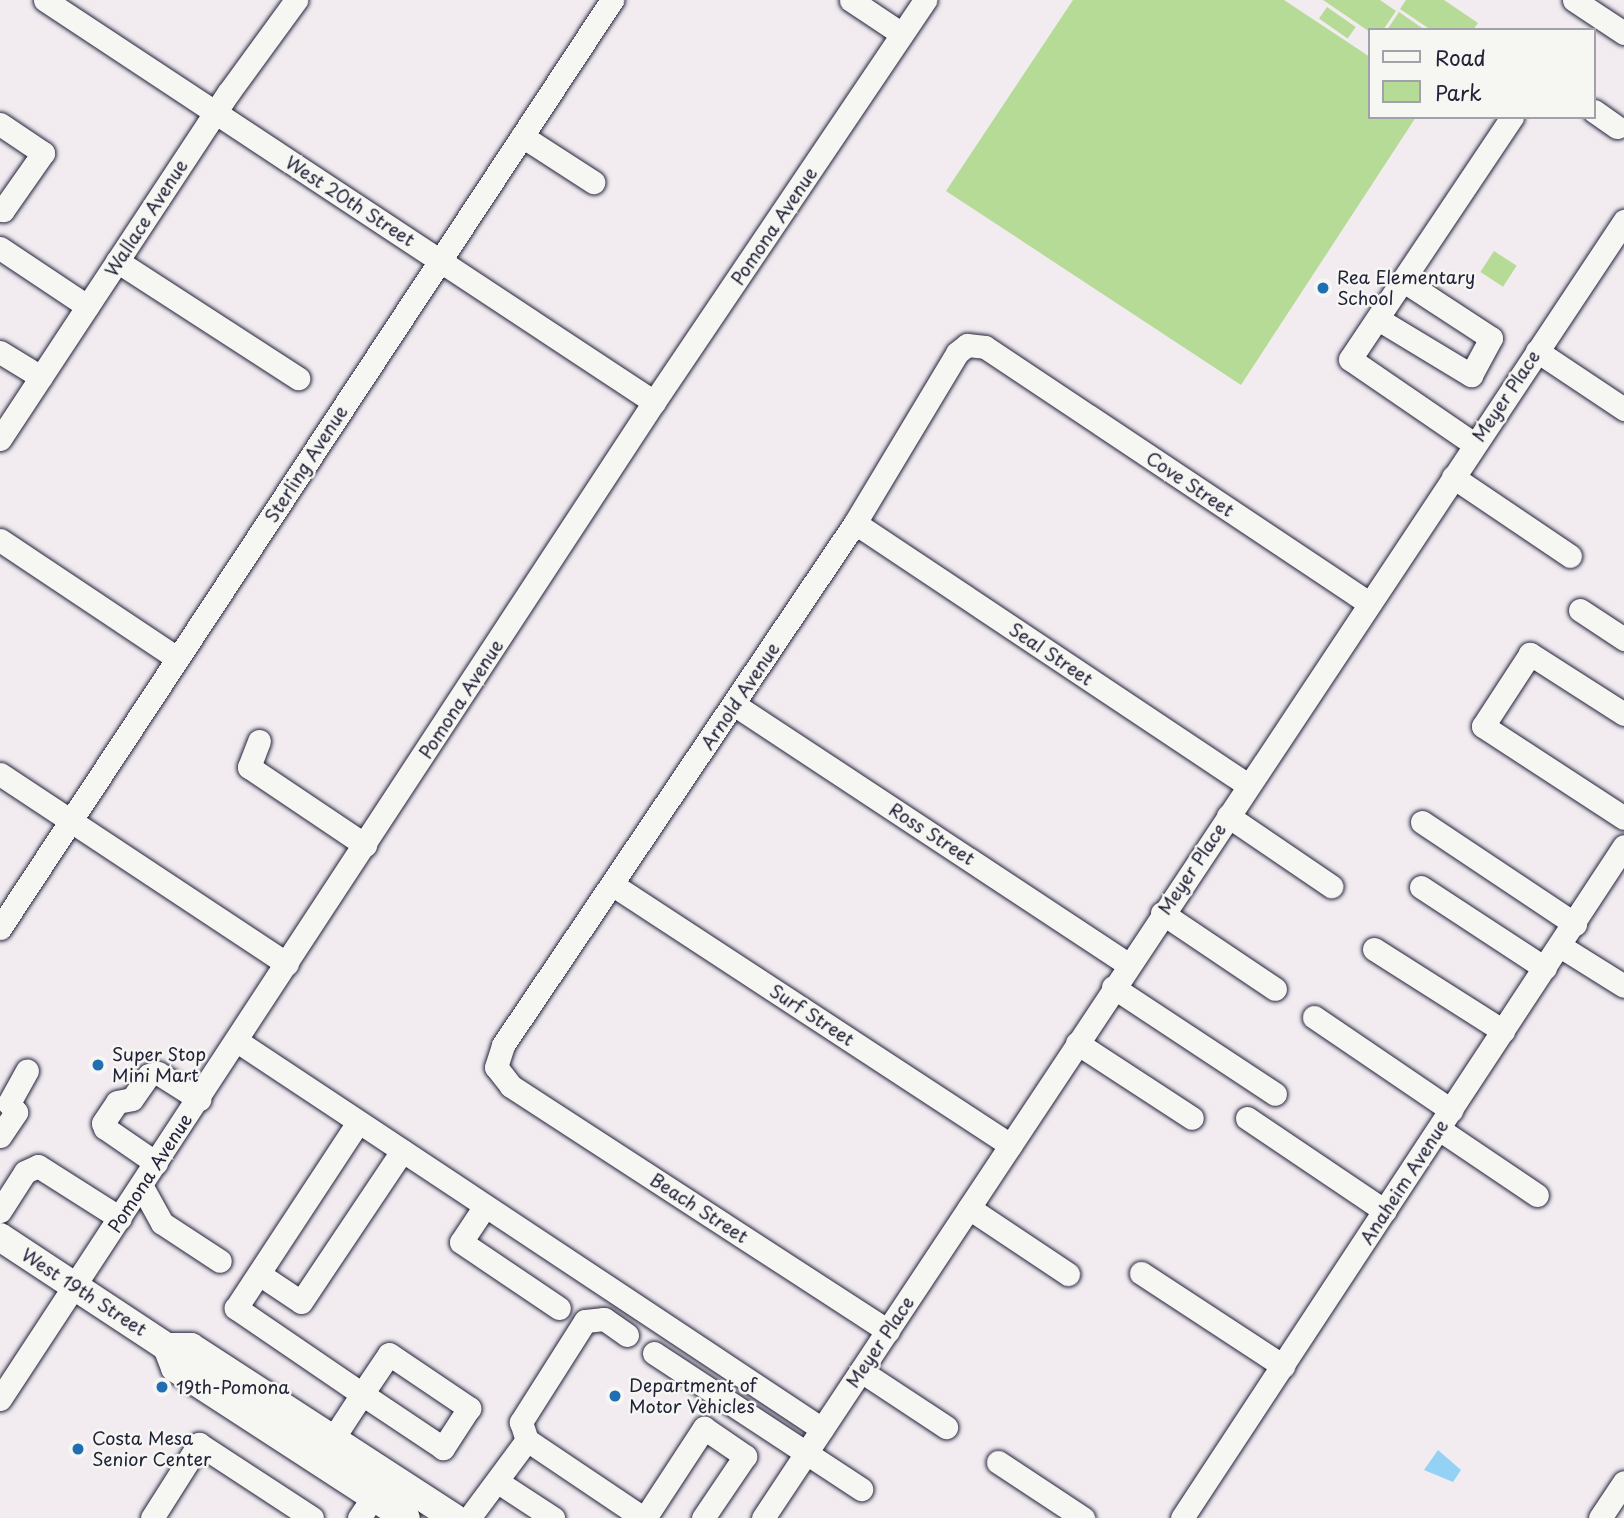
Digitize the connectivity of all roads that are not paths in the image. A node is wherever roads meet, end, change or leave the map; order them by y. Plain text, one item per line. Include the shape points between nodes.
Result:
1 (45, 0) edge
2 (296, 0) edge
3 (612, 0) edge
4 (851, 0) edge
5 (925, 0) edge
6 (1574, 0) edge
7 (1624, 33) edge
8 (902, 34) junction
9 (215, 112) junction
10 (1596, 112) edge
11 (1511, 119) edge
12 (0, 124) edge
13 (1622, 126) edge
14 (522, 136) junction
15 (593, 182) dead end
16 (0, 208) edge
17 (1624, 221) edge
18 (0, 248) edge
19 (440, 260) junction
20 (117, 261) junction
21 (1404, 281) junction
22 (88, 306) junction
23 (1378, 319) junction
24 (1536, 351) junction
25 (0, 352) edge
26 (1012, 365) joint
27 (41, 377) junction
28 (298, 378) dead end
29 (654, 402) junction
30 (1624, 409) edge
31 (2, 431) edge
32 (1475, 444) junction
33 (1453, 477) junction
34 (855, 523) junction
35 (0, 540) edge
36 (1570, 556) dead end
37 (1369, 603) junction
38 (1580, 610) dead end
39 (1624, 639) edge
40 (177, 658) junction
41 (735, 705) junction
42 (1624, 713) edge
43 (260, 741) dead end
44 (0, 774) edge
45 (1248, 785) junction
46 (1228, 816) junction
47 (1624, 818) edge
48 (70, 821) junction
49 (1422, 822) dead end
50 (365, 845) junction
51 (1624, 846) edge
52 (613, 884) junction
53 (1331, 886) dead end
54 (1421, 887) dead end
55 (1162, 913) junction
56 (1575, 925) junction
57 (0, 928) edge
58 (1560, 946) junction
59 (1374, 949) dead end
60 (287, 964) junction
61 (1128, 964) junction
62 (1545, 968) junction
63 (1624, 986) edge
64 (1113, 987) junction
65 (1275, 989) dead end
66 (1314, 1017) dead end
67 (1503, 1031) junction
68 (237, 1041) junction
69 (1077, 1043) junction
70 (27, 1072) dead end
71 (511, 1086) joint
72 (1275, 1094) dead end
73 (199, 1099) junction
74 (1192, 1118) dead end
75 (1247, 1118) dead end
76 (1445, 1120) junction
77 (358, 1122) junction
78 (0, 1136) edge
79 (1010, 1145) junction
80 (402, 1151) junction
81 (156, 1163) junction
82 (141, 1185) junction
83 (1537, 1195) dead end
84 (485, 1206) junction
85 (969, 1208) junction
86 (0, 1211) edge
87 (1385, 1211) junction
88 (120, 1218) junction
89 (0, 1237) edge
90 (220, 1261) dead end
91 (1141, 1273) dead end
92 (258, 1274) junction
93 (1068, 1274) dead end
94 (76, 1287) junction
95 (559, 1308) dead end
96 (888, 1331) junction
97 (627, 1335) dead end
98 (689, 1341) junction
99 (1283, 1366) junction
100 (860, 1371) junction
101 (8, 1372) edge
102 (362, 1394) junction
103 (0, 1399) edge
104 (946, 1427) dead end
105 (822, 1429) junction
106 (527, 1440) junction
107 (325, 1450) junction
108 (806, 1452) junction
109 (998, 1462) dead end
110 (498, 1482) junction
111 (1624, 1482) edge
112 (860, 1489) dead end
113 (373, 1497) edge
114 (415, 1512) edge
115 (152, 1518) edge
116 (312, 1518) edge
117 (454, 1518) edge
118 (469, 1518) edge
119 (553, 1518) edge
120 (644, 1518) edge
121 (703, 1518) edge
122 (763, 1518) edge
123 (1083, 1518) edge
124 (1182, 1518) edge
125 (1600, 1518) edge

1 - 9 street, West 20th Street
2 - 9 street, Wallace Avenue
3 - 14 street, Sterling Avenue
4 - 8 street
5 - 8 street, Pomona Avenue
6 - 7 street
8 - 29 street, Pomona Avenue
9 - 19 street, West 20th Street
9 - 20 street, Wallace Avenue
10 - 13 street
11 - 21 street
12 - 16 street via 43,153 3,210
14 - 15 street
14 - 19 street, Sterling Avenue
17 - 24 street, Meyer Place
18 - 22 street
19 - 29 street, West 20th Street
19 - 40 street, Sterling Avenue
20 - 22 street, Wallace Avenue
20 - 28 street
21 - 23 street
21 - 23 street via 1492,338 1471,376
22 - 27 street, Wallace Avenue
23 - 32 street via 1350,359
24 - 30 street
24 - 32 street, Meyer Place
25 - 27 street
26 - 34 street, Arnold Avenue via 977,343 957,353
26 - 37 street, Cove Street
27 - 31 street, Wallace Avenue
29 - 50 street, Pomona Avenue
32 - 33 street, Meyer Place
33 - 36 street
33 - 37 street, Meyer Place
34 - 41 street, Arnold Avenue
34 - 45 street, Seal Street
35 - 40 street
37 - 45 street, Meyer Place
38 - 39 street
40 - 48 street, Sterling Avenue
41 - 52 street, Arnold Avenue
41 - 61 street, Ross Street
42 - 47 street via 1530,654 1483,726
43 - 50 street via 249,767
44 - 48 street
45 - 46 street, Meyer Place
46 - 53 street
46 - 55 street, Meyer Place
48 - 57 street, Sterling Avenue
48 - 60 street
49 - 56 street
50 - 60 street, Pomona Avenue
51 - 56 street, Anaheim Avenue
52 - 71 street, Arnold Avenue via 497,1056 496,1067
52 - 79 street, Surf Street
54 - 62 street
55 - 61 street, Meyer Place
55 - 65 street
56 - 58 street, Anaheim Avenue
58 - 62 street, Anaheim Avenue
58 - 63 street
59 - 67 street
60 - 68 street, Pomona Avenue
61 - 64 street, Meyer Place
62 - 67 street, Anaheim Avenue
64 - 69 street, Meyer Place
64 - 72 street
66 - 76 street
67 - 76 street, Anaheim Avenue
68 - 73 street, Pomona Avenue
68 - 77 street
69 - 74 street
69 - 79 street, Meyer Place
70 - 78 street via 9,1103 16,1112
71 - 96 street, Beach Street
73 - 81 street, Pomona Avenue
73 - 81 street via 158,1073 149,1075 132,1099 117,1101 103,1123 105,1128
75 - 87 street
76 - 83 street
76 - 87 street, Anaheim Avenue
77 - 80 street
77 - 92 street
79 - 85 street, Meyer Place
80 - 84 street
80 - 92 street via 301,1302
81 - 82 street, Pomona Avenue
82 - 88 street, Pomona Avenue
82 - 90 street via 162,1223
84 - 95 street via 461,1242
84 - 98 street
85 - 93 street
85 - 96 street, Meyer Place
86 - 88 street via 25,1172 38,1166
87 - 99 street, Anaheim Avenue
88 - 94 street, Pomona Avenue
89 - 94 main road, West 19th Street
91 - 99 street
92 - 102 street via 236,1308
94 - 101 street, Pomona Avenue
94 - 107 main road, West 19th Street via 167,1346 191,1347
96 - 100 street, Meyer Place
97 - 106 street via 604,1319 586,1321 524,1413 521,1422
98 - 105 street
98 - 108 street via 664,1359
99 - 124 street, Anaheim Avenue
100 - 104 street
100 - 105 street, Meyer Place
101 - 103 street, Pomona Avenue
102 - 102 street via 389,1354 469,1408 443,1448
102 - 107 street
105 - 108 street, Meyer Place
106 - 110 street
106 - 120 street
107 - 113 main road, West 19th Street
108 - 112 street
108 - 122 street, Meyer Place
109 - 123 street
110 - 118 street
110 - 119 street
111 - 125 street
113 - 114 main road, West 19th Street
114 - 117 main road, West 19th Street
115 - 116 street via 199,1444
120 - 121 street via 704,1428 745,1456

